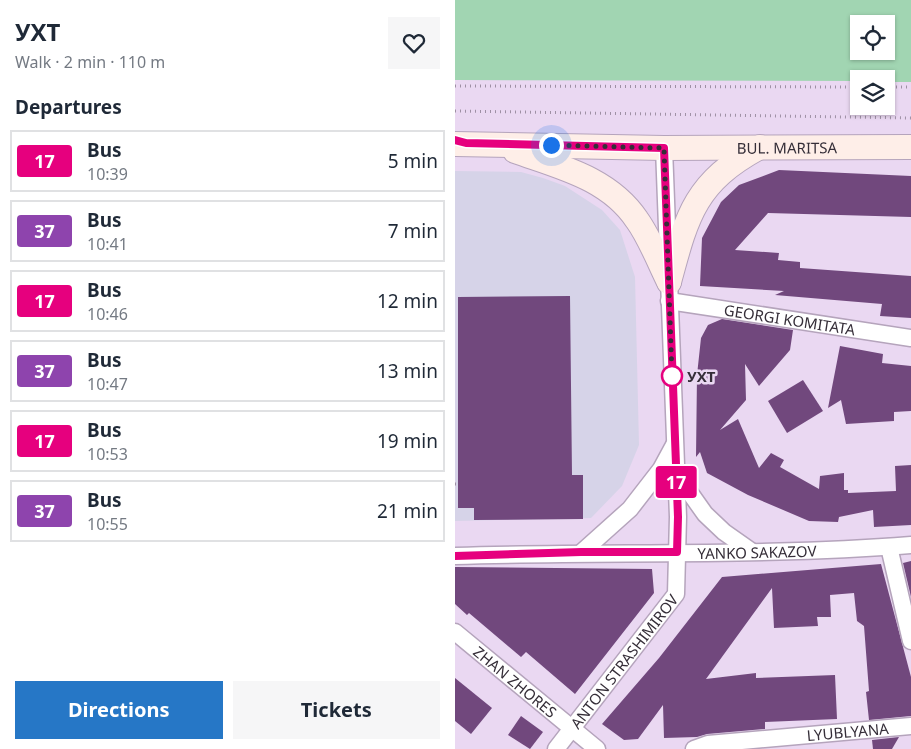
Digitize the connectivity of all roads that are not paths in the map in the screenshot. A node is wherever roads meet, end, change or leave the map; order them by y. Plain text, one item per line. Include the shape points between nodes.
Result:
1 (459, 142) edge
2 (494, 144) junction
3 (761, 147) junction
4 (911, 147) edge
5 (664, 148) junction
6 (669, 292) junction
7 (911, 338) edge
8 (674, 445) junction
9 (675, 473) junction
10 (911, 545) edge
11 (889, 547) junction
12 (751, 551) junction
13 (581, 552) junction
14 (677, 552) junction
15 (455, 556) edge
16 (455, 632) edge
17 (911, 641) edge
18 (911, 726) edge
19 (572, 728) junction
20 (556, 749) edge
21 (597, 749) edge
22 (694, 749) edge

1 - 2 street, BUL. MARITSA
2 - 5 street, BUL. MARITSA
2 - 6 street via 590,178 607,188 638,221
3 - 4 street, BUL. MARITSA
3 - 5 street, BUL. MARITSA
3 - 6 street via 728,167 708,185 683,227
5 - 6 street, ANTON STRASHIMIROV
6 - 7 street, GEORGI KOMITATA
6 - 8 street, ANTON STRASHIMIROV
8 - 9 street, ANTON STRASHIMIROV
8 - 13 street via 661,469 630,509
9 - 12 street via 705,514
9 - 14 street, ANTON STRASHIMIROV
10 - 11 street, YANKO SAKAZOV
11 - 12 street, YANKO SAKAZOV
11 - 17 street
12 - 14 street, YANKO SAKAZOV
13 - 14 street, YANKO SAKAZOV
13 - 15 street, YANKO SAKAZOV
14 - 19 street, ANTON STRASHIMIROV via 676,594
16 - 19 street, ZHAN ZHORES
18 - 22 street, LYUBLYANA via 708,744
19 - 20 street, ANTON STRASHIMIROV
19 - 21 street, ZHAN ZHORES

